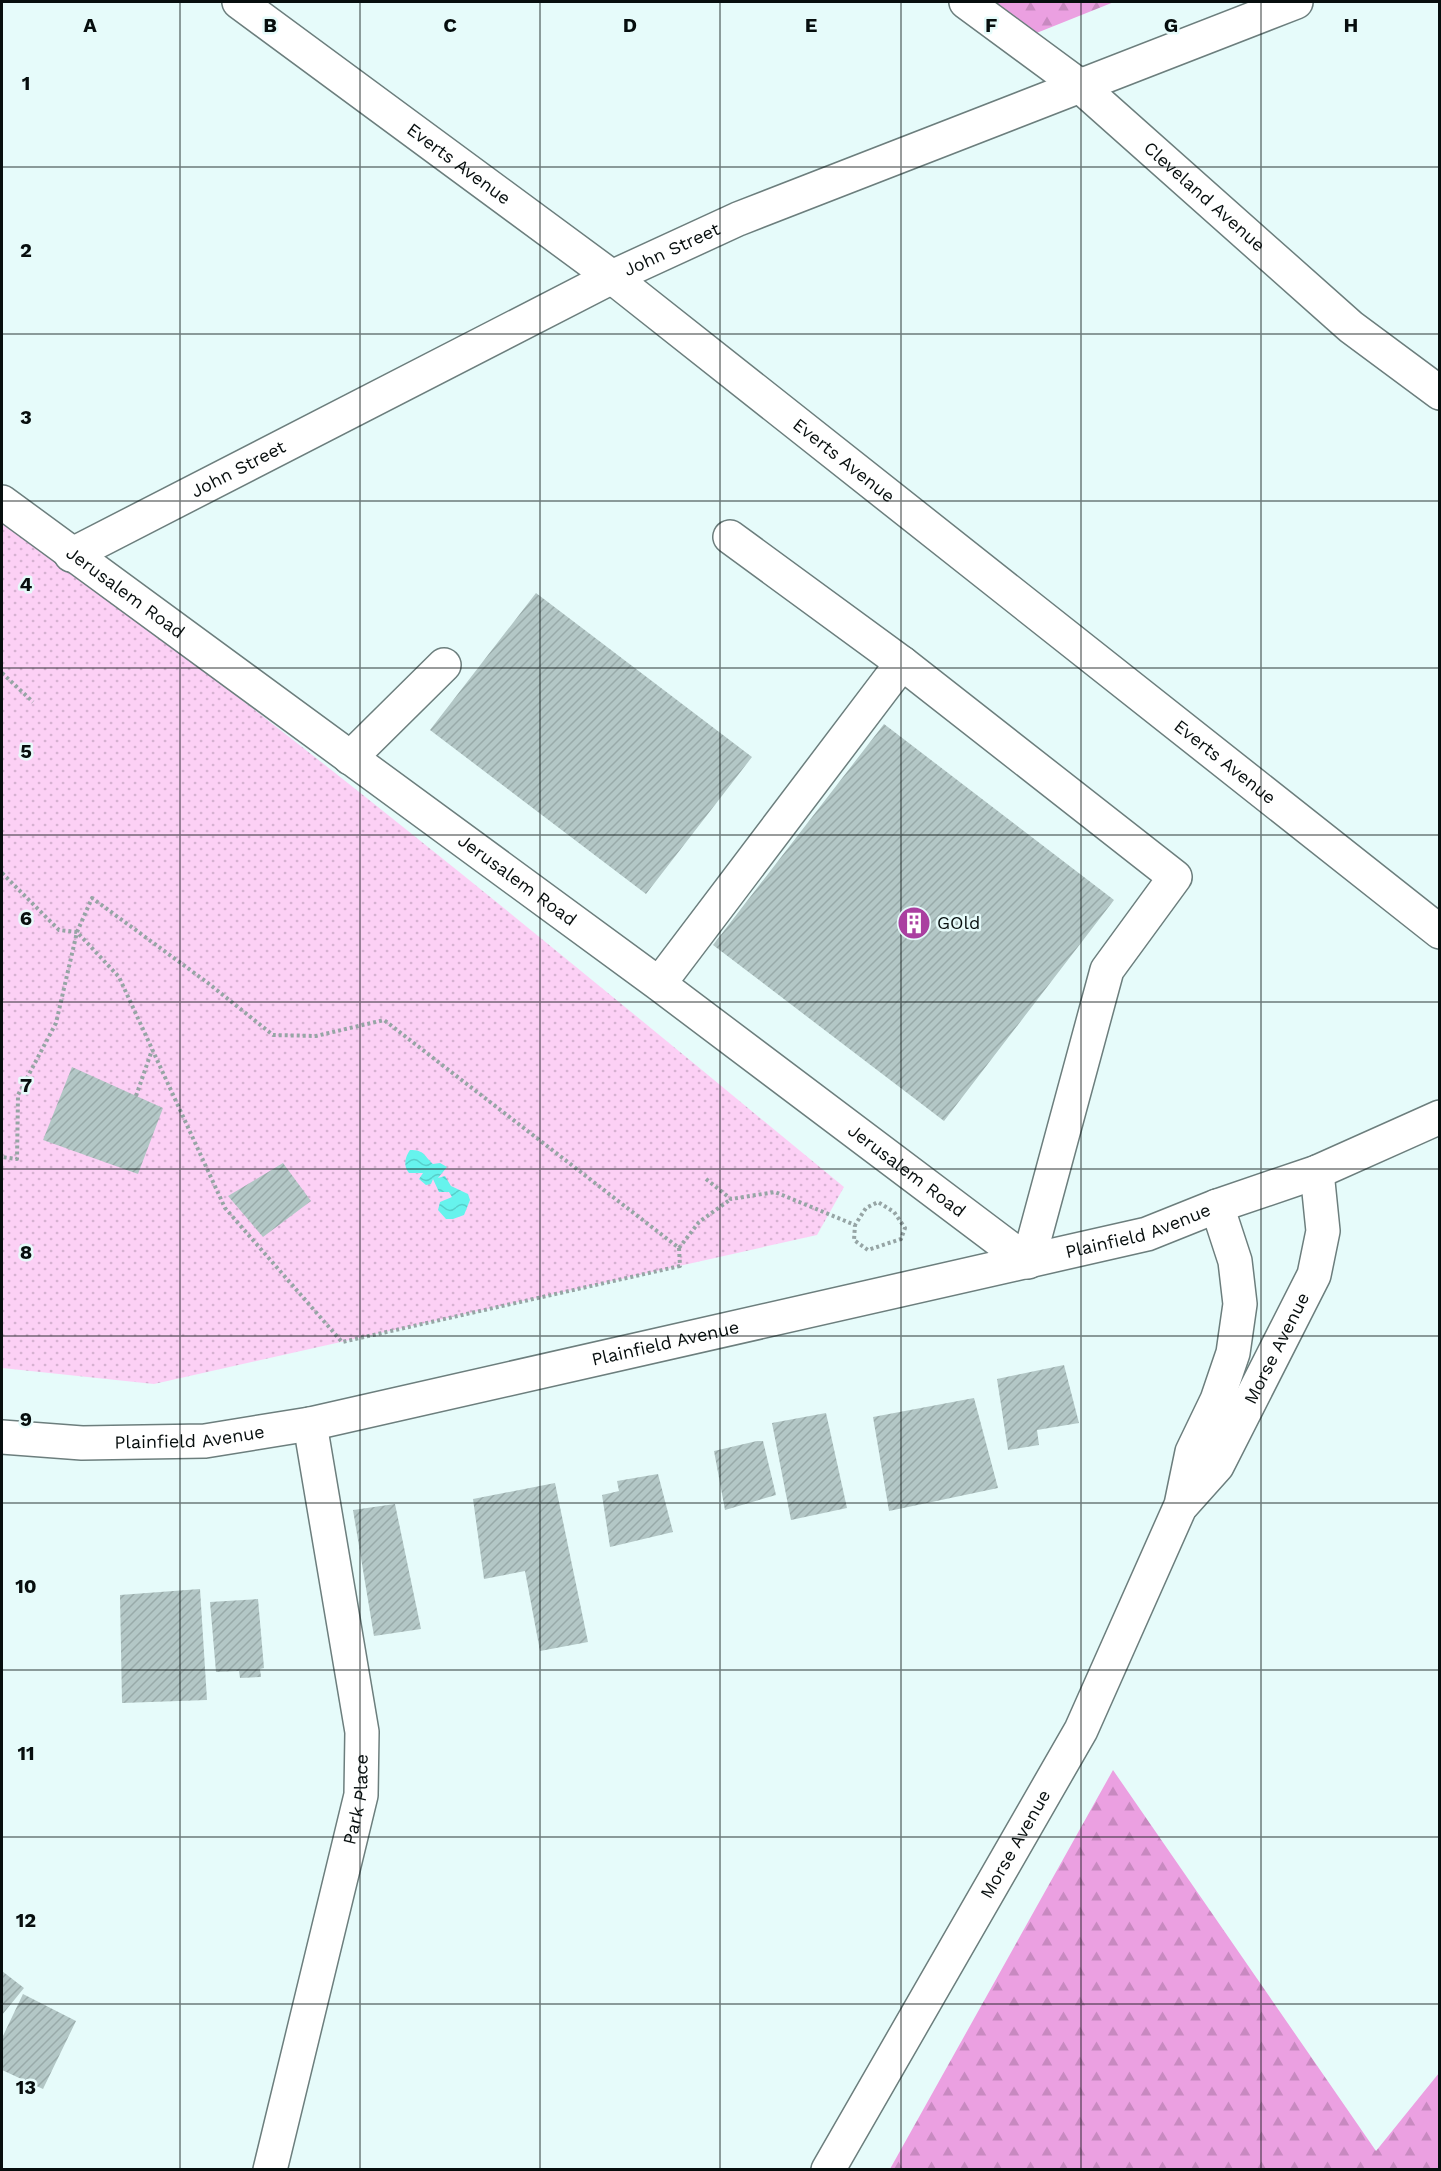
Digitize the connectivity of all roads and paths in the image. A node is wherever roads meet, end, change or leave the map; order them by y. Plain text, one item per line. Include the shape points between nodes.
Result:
1 (239, 2) edge
2 (966, 2) edge
3 (1296, 2) edge
4 (1080, 86) junction
5 (612, 278) junction
6 (1440, 393) edge
7 (2, 502) edge
8 (729, 537) dead end
9 (71, 555) junction
10 (902, 663) junction
11 (444, 665) dead end
12 (2, 673) edge
13 (33, 702) dead end
14 (350, 758) junction
15 (2, 873) edge
16 (77, 932) junction
17 (1440, 932) edge
18 (659, 984) junction
19 (152, 1049) junction
20 (136, 1096) dead end
21 (1440, 1117) edge
22 (2, 1157) edge
23 (1317, 1172) junction
24 (706, 1179) dead end
25 (731, 1199) junction
26 (1217, 1206) junction
27 (855, 1225) junction
28 (680, 1248) junction
29 (1028, 1262) junction
30 (310, 1424) junction
31 (2, 1437) edge
32 (1181, 1505) junction
33 (270, 2169) edge
34 (828, 2169) edge

1 - 5 street, Everts Avenue
2 - 4 street, Cleveland Avenue
3 - 4 street, John Street
4 - 5 street, John Street via 738,219
4 - 6 street, Cleveland Avenue via 1352,327
5 - 9 street, John Street
5 - 17 street, Everts Avenue
7 - 9 street, Jerusalem Road
8 - 10 street
9 - 14 street, Jerusalem Road
10 - 18 street
10 - 29 street via 1174,877 1107,970
11 - 14 street
12 - 13 path
14 - 18 street, Jerusalem Road
15 - 16 path via 59,930
16 - 19 path via 119,977
16 - 22 path via 56,1023 18,1095 17,1159
16 - 28 path via 92,898 273,1035 316,1036 384,1020
18 - 29 street, Jerusalem Road
19 - 20 path
19 - 28 path via 225,1208 342,1342 680,1266
21 - 23 street, Plainfield Avenue
23 - 26 street, Plainfield Avenue
23 - 32 street, Morse Avenue via 1323,1231 1314,1275 1217,1466
24 - 25 path
25 - 27 path via 775,1192
25 - 28 path via 699,1222
26 - 29 street, Plainfield Avenue via 1147,1234
26 - 32 street, Morse Avenue via 1235,1262 1240,1304 1233,1353 1217,1400 1192,1452
27 - 27 path via 854,1240 868,1250 901,1239 905,1228 894,1212 878,1202 866,1208
29 - 30 street, Plainfield Avenue
30 - 31 street, Plainfield Avenue via 205,1441 82,1443
30 - 33 street, Park Place via 362,1732 361,1795
32 - 34 street, Morse Avenue via 1081,1730

